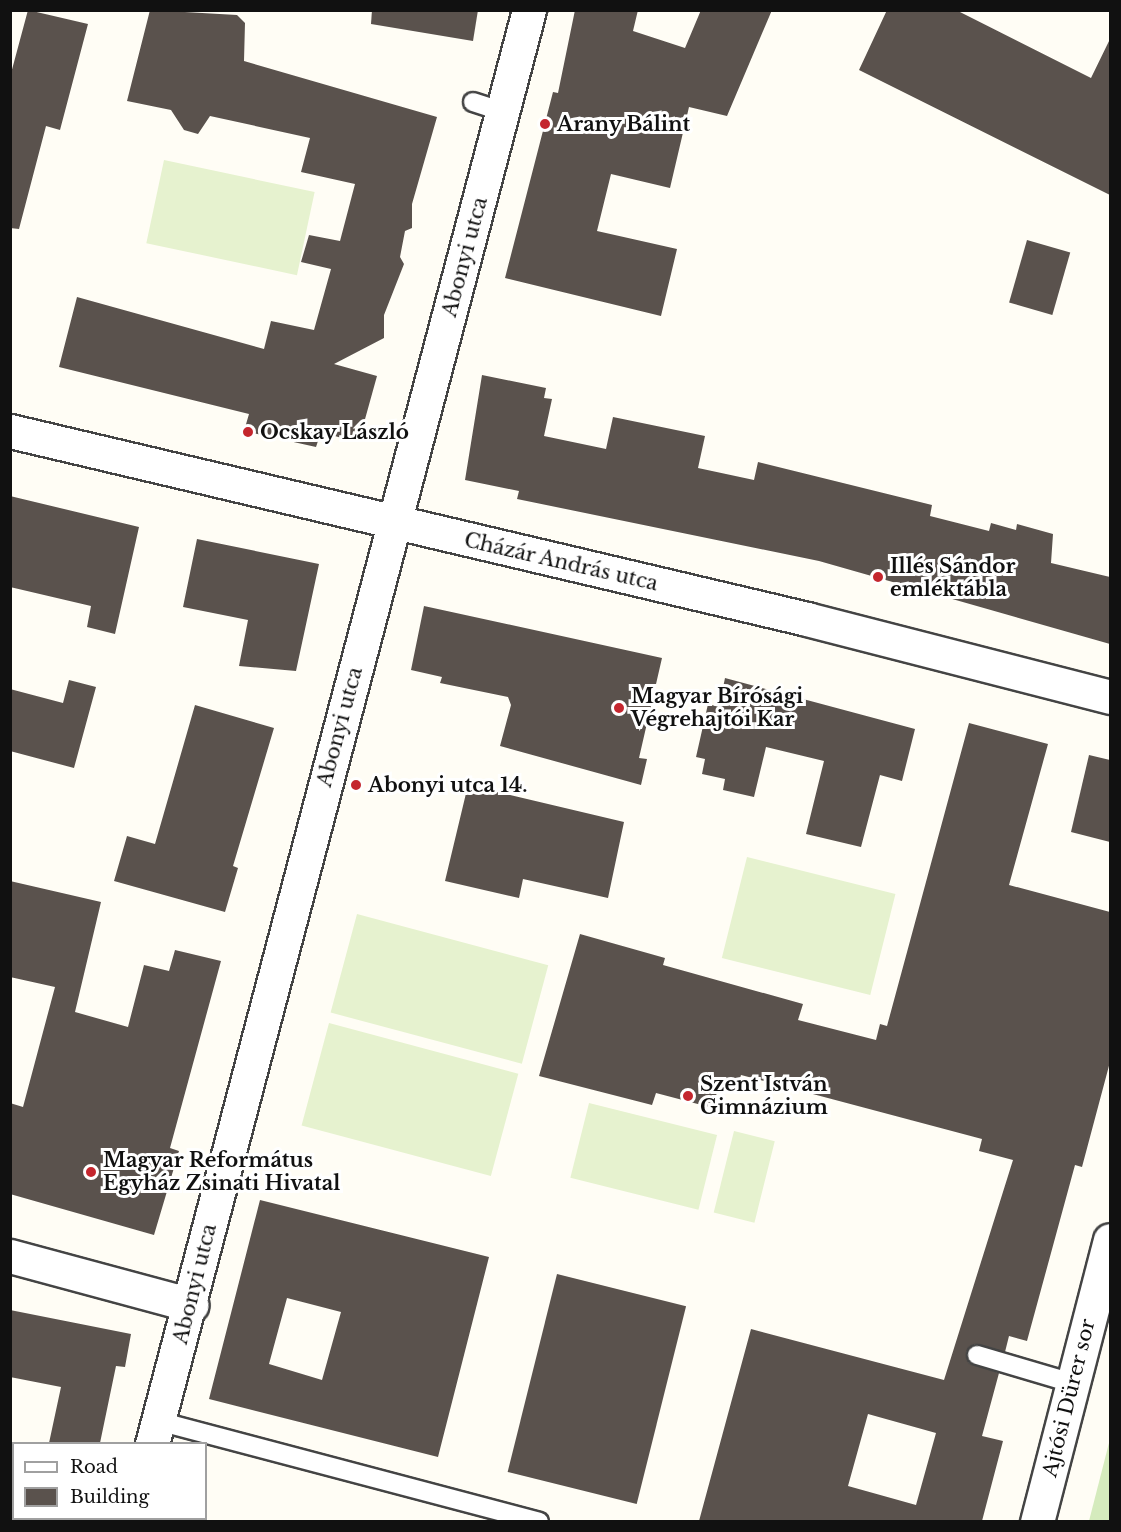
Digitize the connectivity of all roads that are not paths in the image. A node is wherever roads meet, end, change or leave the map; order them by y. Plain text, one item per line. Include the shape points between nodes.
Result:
1 (529, 10) edge
2 (10, 431) edge
3 (395, 524) junction
4 (1110, 697) edge
5 (1110, 1240) edge
6 (10, 1256) edge
7 (191, 1305) junction
8 (977, 1355) dead end
9 (1072, 1383) junction
10 (155, 1432) edge
11 (198, 1442) edge
12 (207, 1444) edge
13 (539, 1521) edge
14 (1037, 1521) edge

1 - 3 street, Abonyi utca via 488,107
2 - 3 street, Cházár András utca
3 - 4 street, Cházár András utca via 807,619
3 - 7 street, Abonyi utca via 251,1055
5 - 9 street, Ajtósi Dürer sor
6 - 7 street
7 - 10 street, Abonyi utca
8 - 9 lane
9 - 14 street, Ajtósi Dürer sor
10 - 11 lane
12 - 13 lane

